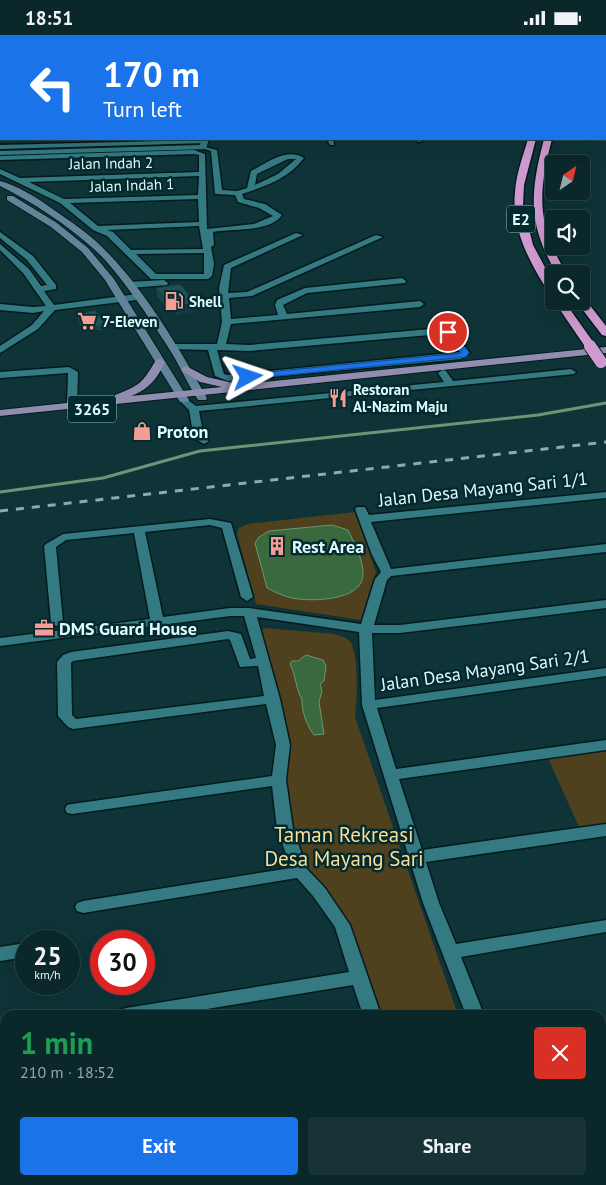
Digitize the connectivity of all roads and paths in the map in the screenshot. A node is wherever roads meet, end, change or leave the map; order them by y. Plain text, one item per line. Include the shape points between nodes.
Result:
1 (532, 140) edge
2 (548, 140) edge
3 (113, 141) edge
4 (19, 143) edge
5 (203, 145) edge
6 (0, 147) edge
7 (72, 153) junction
8 (107, 155) junction
9 (2, 156) edge
10 (106, 170) junction
11 (0, 171) edge
12 (203, 174) junction
13 (19, 180) junction
14 (0, 183) edge
15 (250, 189) junction
16 (0, 193) edge
17 (238, 193) junction
18 (203, 197) junction
19 (62, 201) junction
20 (202, 224) junction
21 (96, 227) junction
22 (0, 234) edge
23 (299, 235) dead end
24 (379, 237) dead end
25 (15, 245) junction
26 (1, 247) edge
27 (208, 251) junction
28 (129, 252) junction
29 (558, 265) edge
30 (545, 279) edge
31 (402, 281) dead end
32 (129, 285) junction
33 (39, 289) junction
34 (223, 296) junction
35 (137, 297) junction
36 (121, 299) junction
37 (420, 304) dead end
38 (0, 307) edge
39 (52, 308) junction
40 (565, 310) edge
41 (588, 310) edge
42 (284, 317) junction
43 (227, 322) junction
44 (606, 333) edge
45 (173, 347) junction
46 (217, 347) junction
47 (0, 350) edge
48 (606, 350) edge
49 (160, 362) junction
50 (604, 362) edge
51 (186, 369) junction
52 (571, 372) dead end
53 (443, 373) junction
54 (0, 375) edge
55 (450, 384) junction
56 (266, 386) junction
57 (200, 396) junction
58 (182, 398) junction
59 (104, 403) junction
60 (72, 406) junction
61 (194, 409) junction
62 (0, 413) edge
63 (0, 417) edge
64 (204, 441) dead end
65 (606, 495) edge
66 (139, 529) junction
67 (606, 547) edge
68 (388, 573) junction
69 (248, 604) junction
70 (606, 604) edge
71 (157, 620) junction
72 (57, 622) dead end
73 (366, 629) junction
74 (0, 641) edge
75 (264, 661) junction
76 (606, 672) edge
77 (272, 699) junction
78 (369, 705) junction
79 (606, 745) edge
80 (391, 775) junction
81 (279, 780) junction
82 (72, 809) dead end
83 (606, 830) edge
84 (417, 857) junction
85 (300, 872) junction
86 (82, 907) dead end
87 (606, 926) edge
88 (15, 952) edge
89 (450, 952) junction
90 (0, 954) edge
91 (360, 977) junction
92 (157, 1010) edge
93 (370, 1010) edge
94 (472, 1010) edge

1 - 30 highway, E2 via 519,192 520,214 529,248
2 - 29 highway, E2 via 537,204 543,233
3 - 4 street
3 - 5 street
4 - 6 street
5 - 7 street
5 - 8 street
5 - 12 street
5 - 17 street via 214,150 218,192
7 - 8 street
7 - 9 street
8 - 10 street
10 - 12 street, Jalan Indah 2
10 - 13 street, Jalan Indah 2
11 - 13 street
12 - 18 street
13 - 19 street
14 - 32 main road via 33,199 66,222 99,249
15 - 15 street via 254,173 283,157 300,158 281,176
15 - 17 street
16 - 36 main road via 54,225 85,250
17 - 32 street via 241,200 278,215 255,226 219,227 209,231 211,279
18 - 19 street, Jalan Indah 1
18 - 20 street
19 - 21 street
20 - 21 street
20 - 27 street
21 - 28 street via 110,234
22 - 25 street
23 - 34 street via 228,267
24 - 34 street via 249,294
25 - 26 street
25 - 33 street via 53,287
26 - 33 street
27 - 28 street
27 - 28 street via 208,276 154,277
31 - 42 street via 301,292 280,302
32 - 35 main road
33 - 39 street
34 - 43 street
35 - 36 street
35 - 45 main road
36 - 39 street
36 - 49 main road
37 - 42 street
38 - 39 street
39 - 47 street via 36,327
40 - 50 highway, bridge
41 - 44 highway
42 - 43 street
43 - 46 street
45 - 46 street
45 - 51 main road
46 - 46 street via 249,348 442,331 450,334 465,353 461,356 228,378 218,372
48 - 56 main road, 3265
49 - 58 main road
49 - 59 main road via 153,379
50 - 53 main road, 3265
51 - 56 main road via 216,384
51 - 57 main road
52 - 55 street
53 - 55 street
53 - 57 main road, 3265
54 - 60 street via 64,369 73,372
55 - 61 street
56 - 57 main road, 3265
57 - 58 main road, 3265
57 - 61 street
58 - 59 main road, 3265
58 - 61 street
58 - 63 main road, 3265
59 - 60 main road, 3265
60 - 62 main road, 3265
61 - 64 street via 198,438
65 - 68 street, Jalan Desa Mayang Sari 1/1 via 363,514
66 - 69 street via 210,521 227,525
66 - 71 street
66 - 72 street via 63,537 50,546
67 - 68 street
68 - 73 street via 381,579
69 - 71 street via 230,612
69 - 73 street
69 - 75 street
70 - 73 street via 400,629
71 - 74 street
73 - 78 street
75 - 77 street
75 - 77 street via 244,664 236,637 228,635 76,655 64,663 65,716 73,724
76 - 78 street, Jalan Desa Mayang Sari 2/1
77 - 81 street via 284,745
78 - 80 street
79 - 80 street
80 - 84 street
81 - 82 street
81 - 85 street via 285,829
83 - 84 street
84 - 89 street
85 - 86 street
85 - 91 street via 319,891 342,925
87 - 89 street
88 - 90 street
89 - 94 street
91 - 92 street
91 - 93 street

